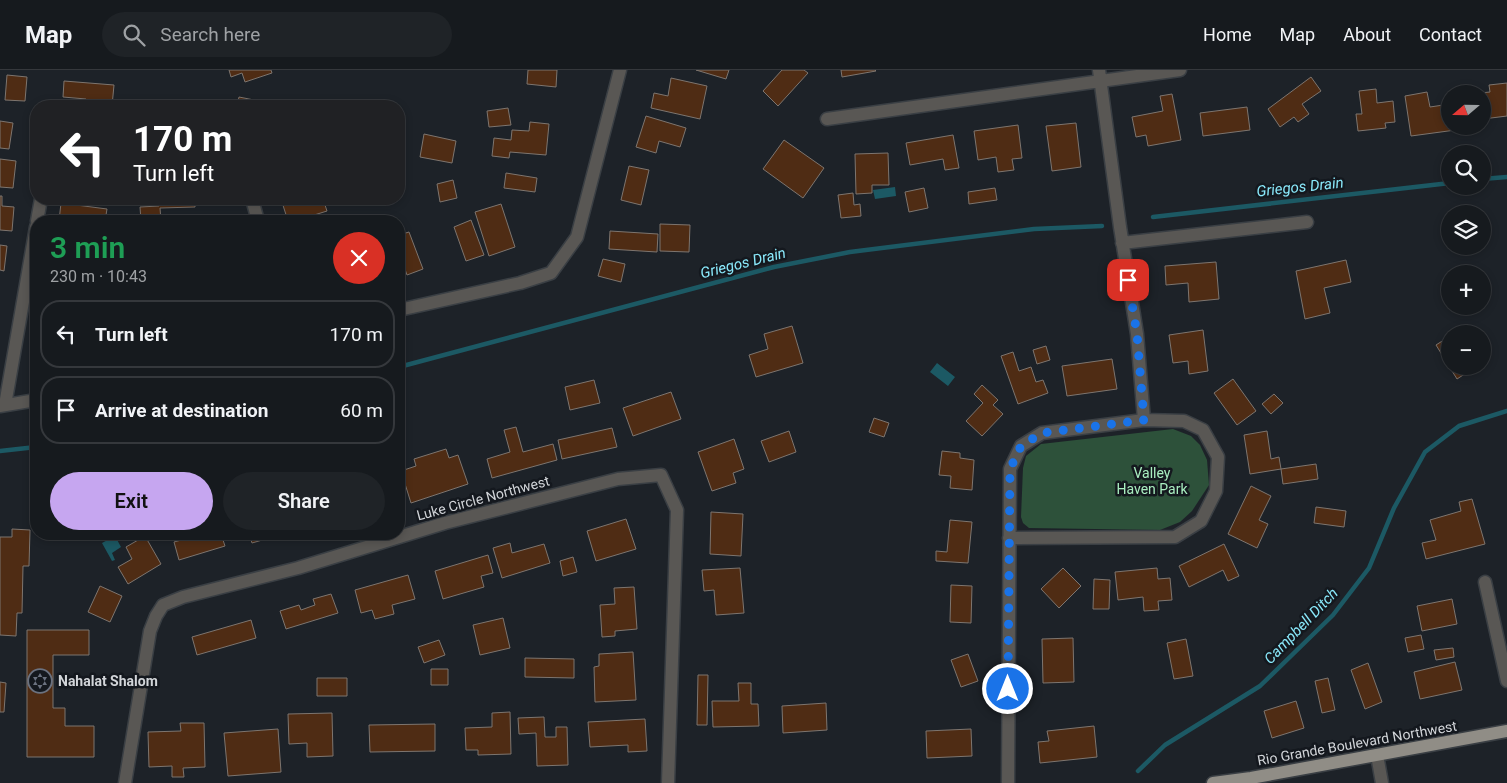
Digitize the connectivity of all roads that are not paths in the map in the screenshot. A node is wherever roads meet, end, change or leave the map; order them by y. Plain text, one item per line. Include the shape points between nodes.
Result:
1 (620, 70) edge
2 (1180, 70) edge
3 (1100, 75) edge
4 (827, 119) dead end
5 (1307, 222) dead end
6 (1122, 243) junction
7 (30, 260) edge
8 (405, 309) edge
9 (30, 401) edge
10 (3, 406) edge
11 (1144, 420) junction
12 (405, 535) edge
13 (1009, 538) junction
14 (389, 540) edge
15 (1484, 582) dead end
16 (1507, 681) edge
17 (1507, 731) edge
18 (1377, 755) junction
19 (125, 783) edge
20 (668, 783) edge
21 (1008, 783) edge
22 (1213, 783) edge
23 (1382, 783) edge

1 - 8 street via 577,237 551,273
2 - 3 street
3 - 4 street
3 - 6 street
5 - 6 street
6 - 11 street via 1137,334
7 - 10 street
9 - 10 street
11 - 13 street via 1042,433 1021,446 1010,469
11 - 13 street via 1184,421 1204,430 1218,457 1216,491 1201,522 1175,537
12 - 20 street, Luke Circle Northwest via 618,479 661,475 677,510
13 - 21 street
14 - 19 street, Luke Circle Northwest via 298,568 183,597 163,606 150,631
15 - 16 street
17 - 18 main road, Rio Grande Boulevard Northwest
18 - 22 main road, Rio Grande Boulevard Northwest
18 - 23 street

